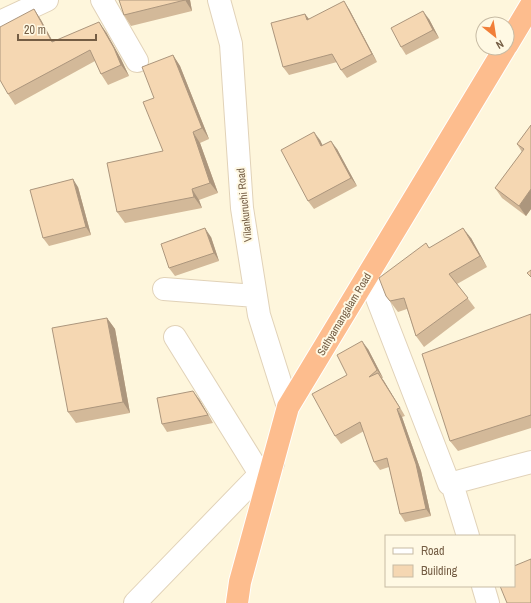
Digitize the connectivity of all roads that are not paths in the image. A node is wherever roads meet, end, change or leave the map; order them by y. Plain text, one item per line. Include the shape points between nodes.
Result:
1 (45, 0) edge
2 (102, 0) edge
3 (219, 0) edge
4 (531, 5) edge
5 (0, 22) edge
6 (515, 32) edge
7 (500, 56) edge
8 (137, 61) dead end
9 (368, 275) junction
10 (164, 289) dead end
11 (256, 296) junction
12 (175, 337) dead end
13 (288, 407) junction
14 (531, 462) edge
15 (266, 469) junction
16 (449, 484) junction
17 (468, 535) edge
18 (483, 587) edge
19 (135, 603) edge
20 (237, 603) edge
21 (488, 603) edge

1 - 5 street
2 - 8 street
3 - 11 street, Vilankuruchi Road via 231,44 242,208
4 - 6 highway
7 - 9 highway, Sathyamangalam Road
9 - 13 highway, Sathyamangalam Road
9 - 16 street
10 - 11 street
11 - 13 street, Vilankuruchi Road via 259,314
12 - 15 street
13 - 15 highway, Sathyamangalam Road
14 - 16 street
15 - 19 street
15 - 20 highway, Sathyamangalam Road
16 - 17 street via 453,487
18 - 21 street

